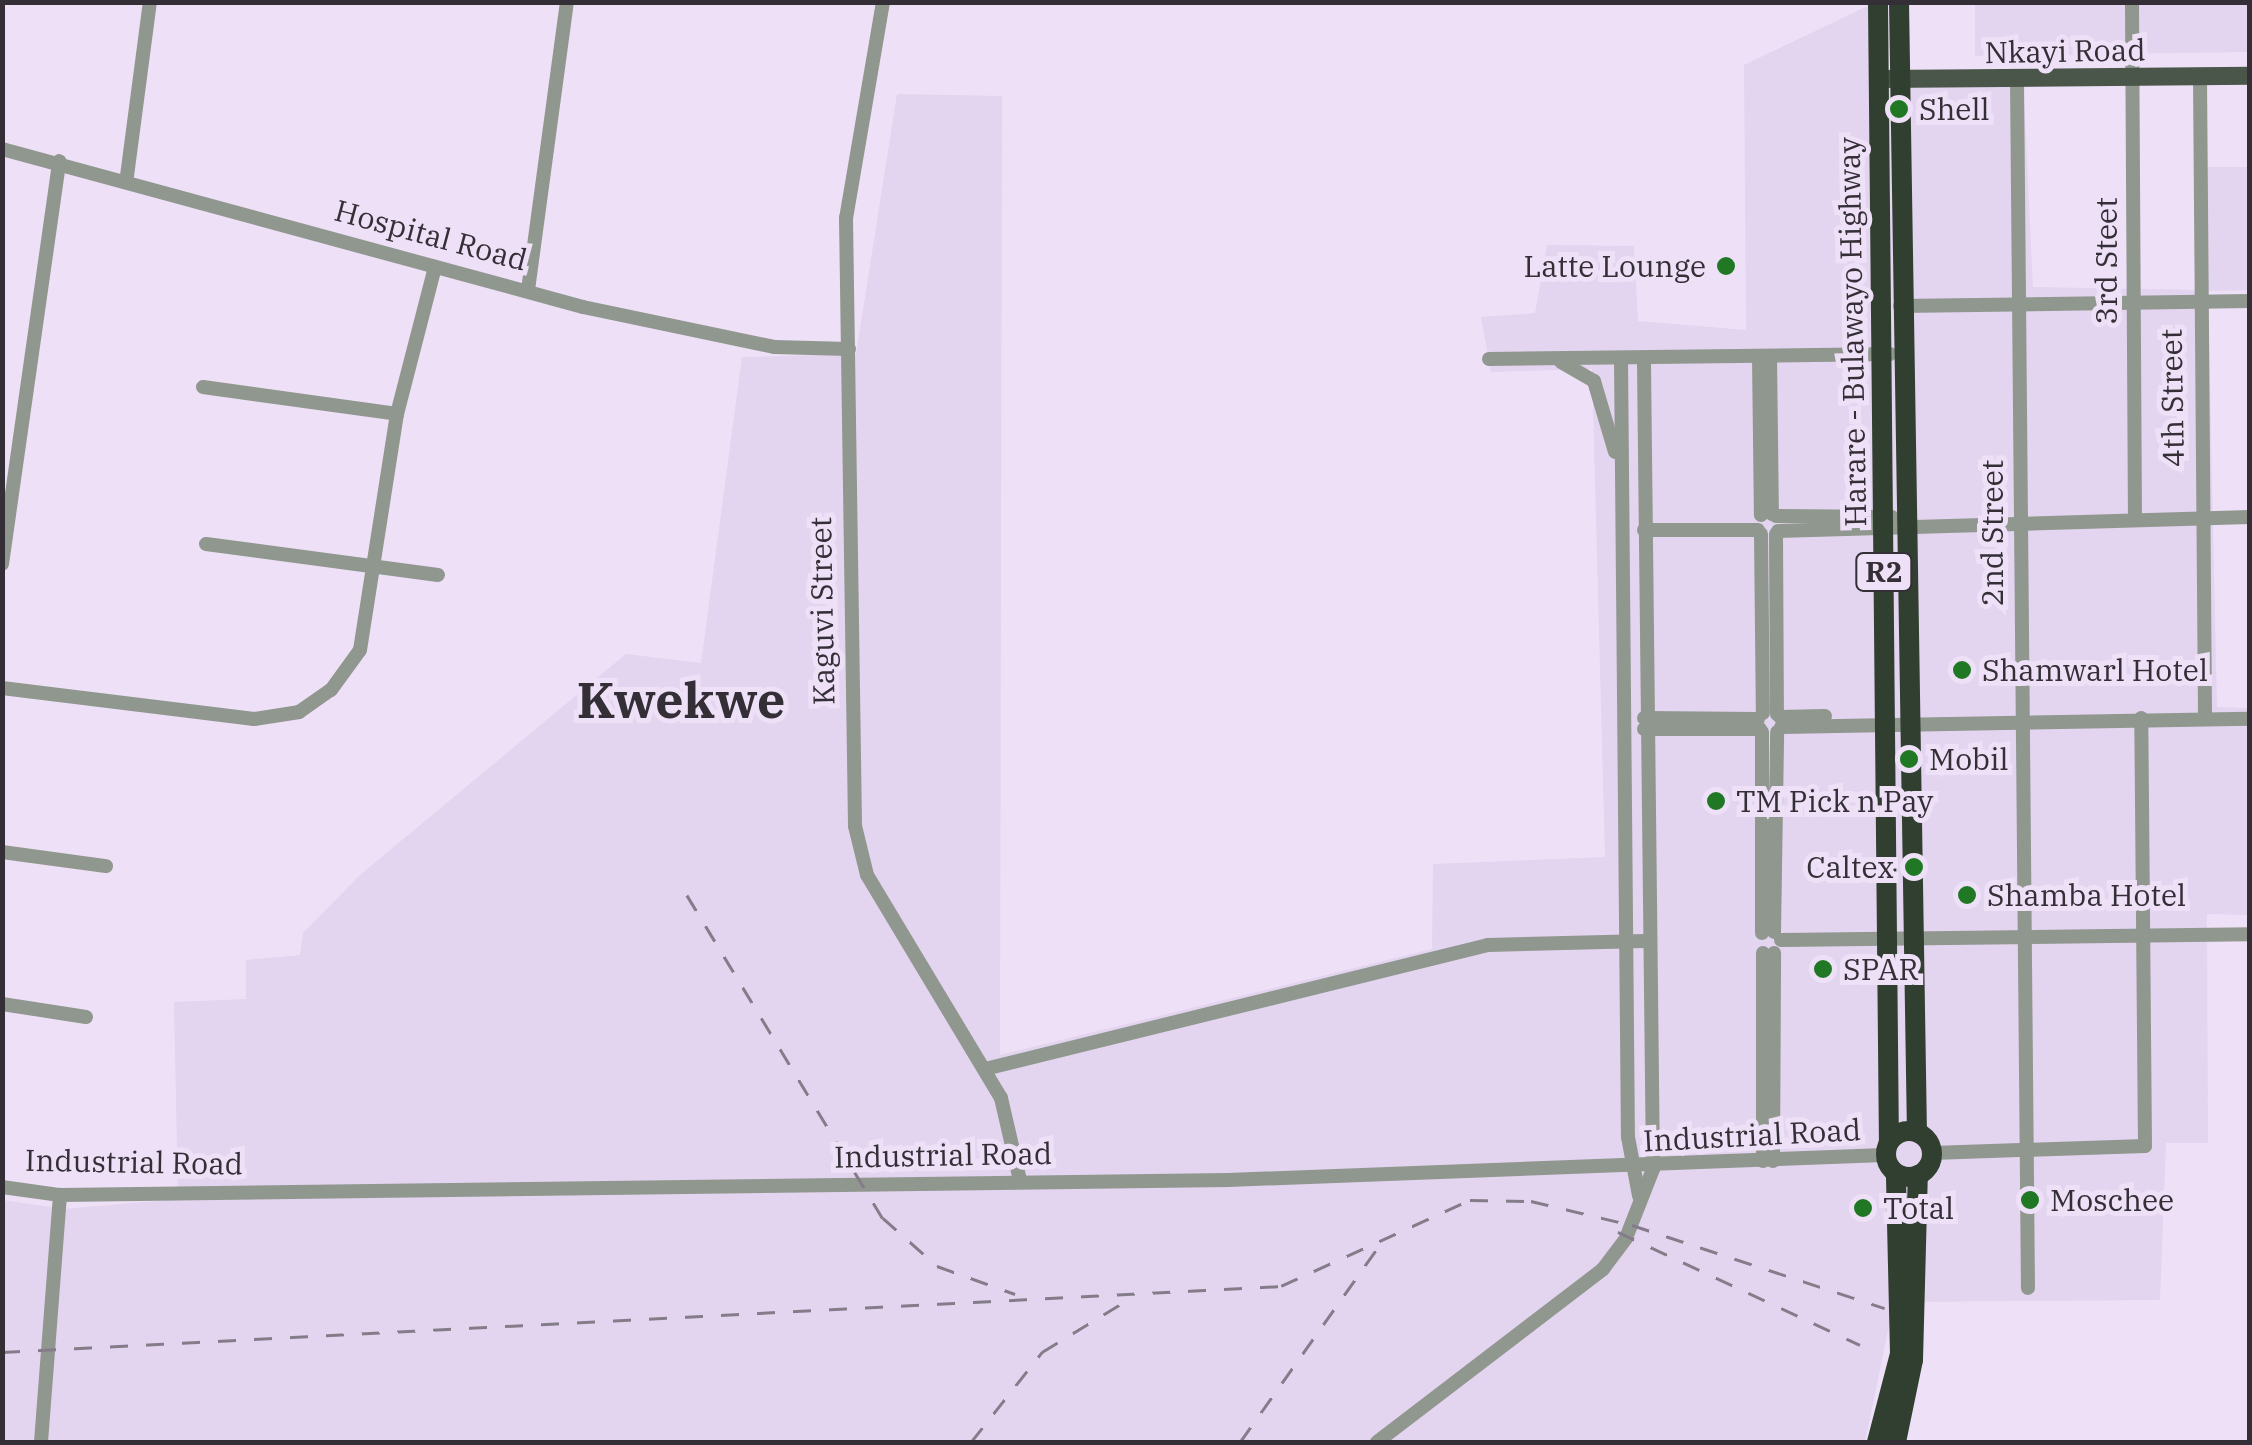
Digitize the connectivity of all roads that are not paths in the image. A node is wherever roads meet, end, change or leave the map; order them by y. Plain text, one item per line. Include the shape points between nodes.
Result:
1 (150, 2) edge
2 (566, 2) edge
3 (883, 2) edge
4 (1878, 2) edge
5 (1898, 2) edge
6 (2132, 2) edge
7 (2250, 76) edge
8 (2200, 77) junction
9 (2133, 78) junction
10 (1889, 79) junction
11 (2017, 79) junction
12 (2, 149) edge
13 (60, 161) junction
14 (1890, 174) junction
15 (127, 176) junction
16 (435, 267) junction
17 (528, 290) junction
18 (2134, 301) junction
19 (2018, 302) junction
20 (2199, 302) junction
21 (2250, 302) edge
22 (1900, 306) junction
23 (849, 349) junction
24 (1891, 354) junction
25 (1764, 357) junction
26 (1621, 358) junction
27 (1644, 358) junction
28 (1489, 359) dead end
29 (1551, 359) junction
30 (202, 387) dead end
31 (397, 414) junction
32 (1622, 482) junction
33 (2250, 516) edge
34 (2201, 518) junction
35 (2020, 519) junction
36 (2135, 519) junction
37 (1898, 523) junction
38 (1767, 524) junction
39 (1644, 526) junction
40 (206, 544) dead end
41 (2, 564) edge
42 (373, 565) junction
43 (438, 576) dead end
44 (2, 688) edge
45 (2021, 718) junction
46 (2140, 718) junction
47 (2205, 718) junction
48 (2250, 719) edge
49 (1901, 720) junction
50 (1770, 723) junction
51 (1644, 724) junction
52 (1624, 810) junction
53 (1645, 810) junction
54 (2, 852) edge
55 (106, 866) dead end
56 (2250, 934) edge
57 (2144, 935) junction
58 (1899, 938) junction
59 (2023, 938) junction
60 (1624, 940) junction
61 (1645, 941) junction
62 (1771, 942) junction
63 (2, 1004) edge
64 (86, 1017) dead end
65 (1902, 1060) junction
66 (985, 1069) junction
67 (1917, 1132) junction
68 (1887, 1148) junction
69 (1932, 1153) junction
70 (2027, 1154) junction
71 (1768, 1161) junction
72 (1652, 1169) junction
73 (1629, 1170) junction
74 (1896, 1174) junction
75 (1918, 1175) junction
76 (1020, 1180) junction
77 (2, 1187) edge
78 (60, 1195) junction
79 (1640, 1196) junction
80 (1908, 1238) junction
81 (2028, 1288) dead end
82 (40, 1442) edge
83 (1376, 1442) edge
84 (1877, 1442) edge
85 (1896, 1442) edge

1 - 15 street
2 - 17 street
3 - 23 street, Kaguvi Street via 846,218
4 - 10 highway, Harare - Bulawayo Highway / R2
5 - 10 highway, Harare - Bulawayo Highway / R2
6 - 9 street, 3rd Steet
7 - 8 main road, Nkayi Road
8 - 9 main road, Nkayi Road
8 - 20 street, 4th Street
9 - 11 main road, Nkayi Road
9 - 18 street, 3rd Steet
10 - 11 main road, Nkayi Road
10 - 14 highway, Harare - Bulawayo Highway / R2
11 - 19 street, 2nd Street
12 - 13 street, Hospital Road
13 - 15 street, Hospital Road
13 - 41 street
14 - 22 highway, Harare - Bulawayo Highway / R2
14 - 24 highway, Harare - Bulawayo Highway / R2
15 - 16 street, Hospital Road
16 - 17 street, Hospital Road
16 - 31 street
17 - 23 street, Hospital Road via 774,347
18 - 19 street
18 - 20 street
18 - 36 street, 3rd Steet
19 - 22 street
19 - 35 street, 2nd Street
20 - 21 street
20 - 34 street, 4th Street
22 - 24 highway, Harare - Bulawayo Highway / R2
23 - 66 street, Kaguvi Street via 858,848
24 - 25 street
24 - 37 highway, Harare - Bulawayo Highway / R2
25 - 27 street
25 - 38 street
26 - 27 street
26 - 29 street
26 - 32 street
27 - 39 street
28 - 29 street
29 - 32 street via 1594,381
30 - 31 street
31 - 42 street
32 - 52 street
33 - 34 street
34 - 36 street
34 - 47 street, 4th Street
35 - 36 street
35 - 37 street
35 - 45 street, 2nd Street
37 - 38 street
37 - 49 highway, Harare - Bulawayo Highway / R2
38 - 39 street
38 - 50 street
39 - 51 street
40 - 42 street
42 - 43 street
42 - 44 street via 352,668 299,712 254,719
45 - 46 street
45 - 49 street
45 - 59 street, 2nd Street
46 - 47 street
46 - 57 street
47 - 48 street
49 - 50 street
49 - 58 highway, Harare - Bulawayo Highway / R2
50 - 51 street
50 - 62 street
51 - 53 street
52 - 53 street
52 - 60 street
53 - 61 street
54 - 55 street
56 - 57 street
57 - 59 street
57 - 70 street via 2145,1146
58 - 59 street
58 - 62 street
58 - 65 highway, Harare - Bulawayo Highway / R2
59 - 70 street, 2nd Street
60 - 61 street
60 - 66 street via 1488,946
60 - 73 street
61 - 72 street
62 - 71 street
63 - 64 street
65 - 67 highway, Harare - Bulawayo Highway / R2
65 - 68 highway, Harare - Bulawayo Highway / R2
66 - 76 street, Kaguvi Street via 1012,1126
67 - 68 highway
67 - 69 highway
68 - 71 street, Industrial Road
68 - 74 highway
69 - 70 street
69 - 75 highway
70 - 81 street, 2nd Street
71 - 72 street, Industrial Road
72 - 73 street, Industrial Road
72 - 79 street
73 - 76 street, Industrial Road
73 - 79 street
74 - 75 highway
74 - 80 highway
75 - 80 highway
76 - 78 street, Industrial Road
77 - 78 street, Industrial Road
78 - 82 street
79 - 83 street via 1626,1238 1576,1294
80 - 84 highway via 1900,1354
80 - 85 highway via 1913,1360

